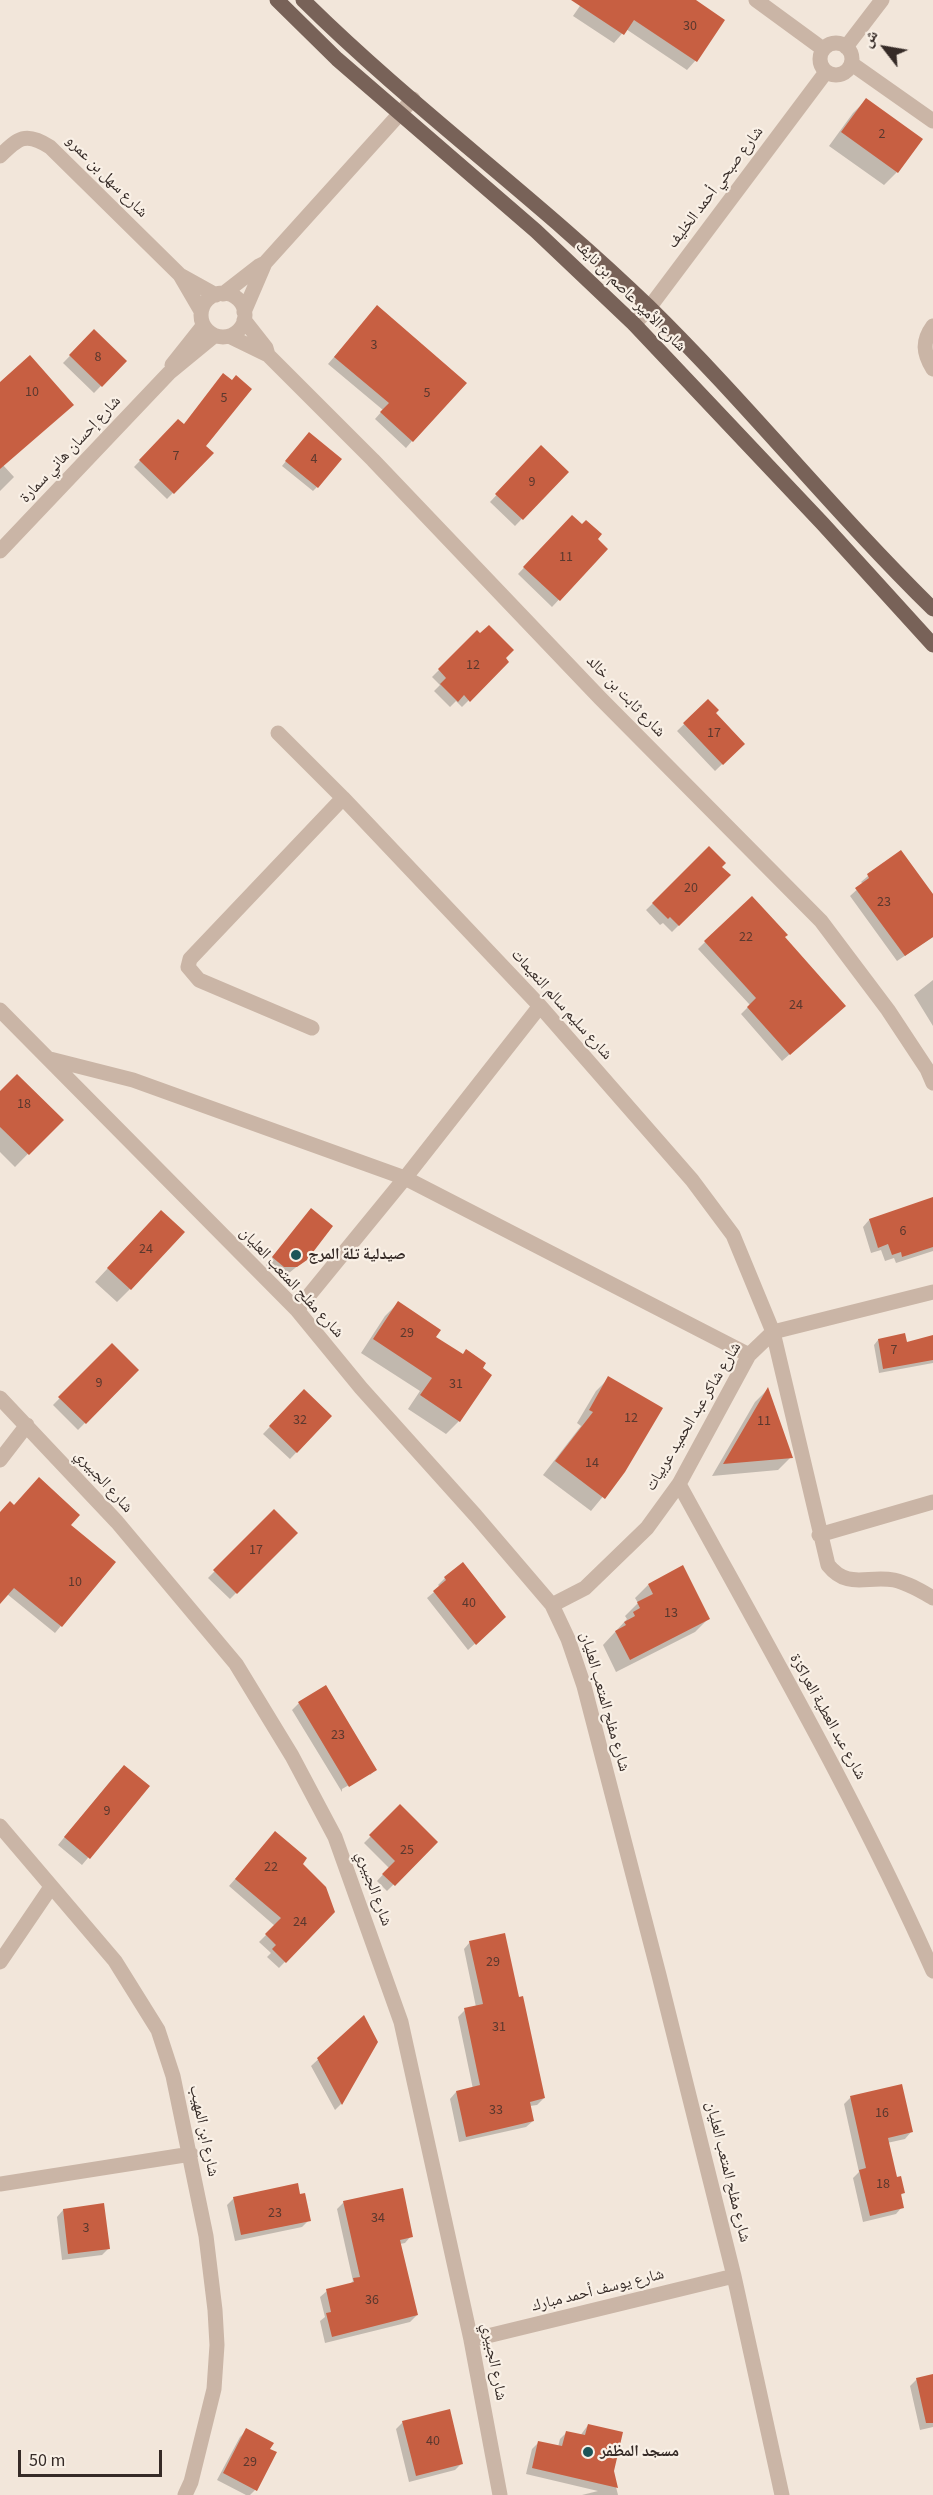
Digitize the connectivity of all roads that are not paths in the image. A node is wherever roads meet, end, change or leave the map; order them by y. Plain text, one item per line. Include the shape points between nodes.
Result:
1 (278, 0) edge
2 (303, 0) edge
3 (756, 0) edge
4 (882, 0) edge
5 (846, 47) junction
6 (824, 50) junction
7 (852, 64) junction
8 (826, 72) junction
9 (413, 99) junction
10 (399, 115) junction
11 (933, 121) edge
12 (0, 156) edge
13 (266, 263) junction
14 (180, 275) junction
15 (220, 294) junction
16 (649, 308) junction
17 (244, 316) junction
18 (634, 324) junction
19 (933, 326) edge
20 (212, 327) junction
21 (268, 355) junction
22 (933, 369) edge
23 (0, 551) edge
24 (933, 609) edge
25 (933, 645) edge
26 (278, 734) dead end
27 (343, 798) junction
28 (540, 1006) junction
29 (0, 1010) edge
30 (312, 1028) dead end
31 (50, 1059) junction
32 (933, 1083) edge
33 (405, 1178) junction
34 (933, 1292) edge
35 (297, 1310) junction
36 (774, 1332) junction
37 (749, 1355) junction
38 (0, 1398) edge
39 (27, 1425) junction
40 (0, 1460) edge
41 (679, 1485) junction
42 (933, 1502) edge
43 (819, 1535) junction
44 (933, 1598) edge
45 (552, 1605) junction
46 (0, 1826) edge
47 (51, 1887) junction
48 (0, 1962) edge
49 (933, 1971) edge
50 (191, 2154) junction
51 (0, 2184) edge
52 (734, 2276) junction
53 (471, 2340) junction
54 (185, 2495) edge
55 (500, 2495) edge
56 (782, 2495) edge

1 - 10 main road, شارع الأمير عاصم بن نايف
2 - 9 main road, شارع الأمير عاصم بن نايف
3 - 6 street
4 - 5 street
5 - 6 street via 834,43
5 - 7 street
6 - 8 street via 820,61
7 - 8 street via 838,76
7 - 11 street
8 - 16 street, شارع صبحي أحمد الخليف
9 - 10 street
9 - 16 main road, شارع الأمير عاصم بن نايف
10 - 13 street
10 - 18 main road, شارع الأمير عاصم بن نايف via 536,231
12 - 14 street, شارع سهل بن عمرو via 17,140 40,140
13 - 15 street
13 - 17 street
14 - 15 street, شارع سهل بن عمرو
14 - 20 street, شارع سهل بن عمرو
15 - 17 street via 237,299
15 - 20 street via 209,298
16 - 18 street, شارع صبحي أحمد الخليف
16 - 24 main road, شارع الأمير عاصم بن نايف
17 - 20 street via 236,333
17 - 21 street, شارع ثابت بن خالد
18 - 25 main road, شارع الأمير عاصم بن نايف
19 - 22 street via 926,335 924,348
20 - 21 street, شارع ثابت بن خالد
20 - 23 street, شارع إحسان هاني سمارة
21 - 32 street, شارع ثابت بن خالد via 821,921 888,1010
26 - 27 street, شارع سليم سالم النعيمات
27 - 28 street, شارع سليم سالم النعيمات
27 - 30 street via 190,959 189,967 199,980
28 - 33 street
28 - 36 street, شارع سليم سالم النعيمات via 693,1180 733,1235
29 - 31 street, شارع مفلح المتعب العليان
31 - 33 street via 133,1080
31 - 35 street, شارع مفلح المتعب العليان
33 - 35 street
33 - 37 street
34 - 36 street, شارع شاكر عبد الحميد عربيات
35 - 45 street, شارع مفلح المتعب العليان
36 - 37 street, شارع شاكر عبد الحميد عربيات
36 - 43 street, شارع سليم سالم النعيمات
37 - 41 street, شارع شاكر عبد الحميد عربيات
38 - 39 street, شارع الجبيري
39 - 40 street
39 - 53 street, شارع الجبيري via 117,1522 236,1664 335,1837 401,2022
41 - 45 street, شارع شاكر عبد الحميد عربيات via 612,1564 585,1588
41 - 49 street, شارع عبد العطية العراكزة via 878,1851
42 - 43 street
43 - 44 street, شارع سليم سالم النعيمات via 828,1565 842,1578 894,1580
45 - 52 street, شارع مفلح المتعب العليان via 584,1686
46 - 47 street, شارع ابن المهيب
47 - 48 street
47 - 50 street, شارع ابن المهيب via 115,1961 158,2030
50 - 51 street
50 - 54 street, شارع ابن المهيب via 206,2236 217,2345 214,2389
52 - 53 street, شارع يوسف أحمد مبارك
52 - 56 street, شارع مفلح المتعب العليان
53 - 55 street, شارع الجبيري

